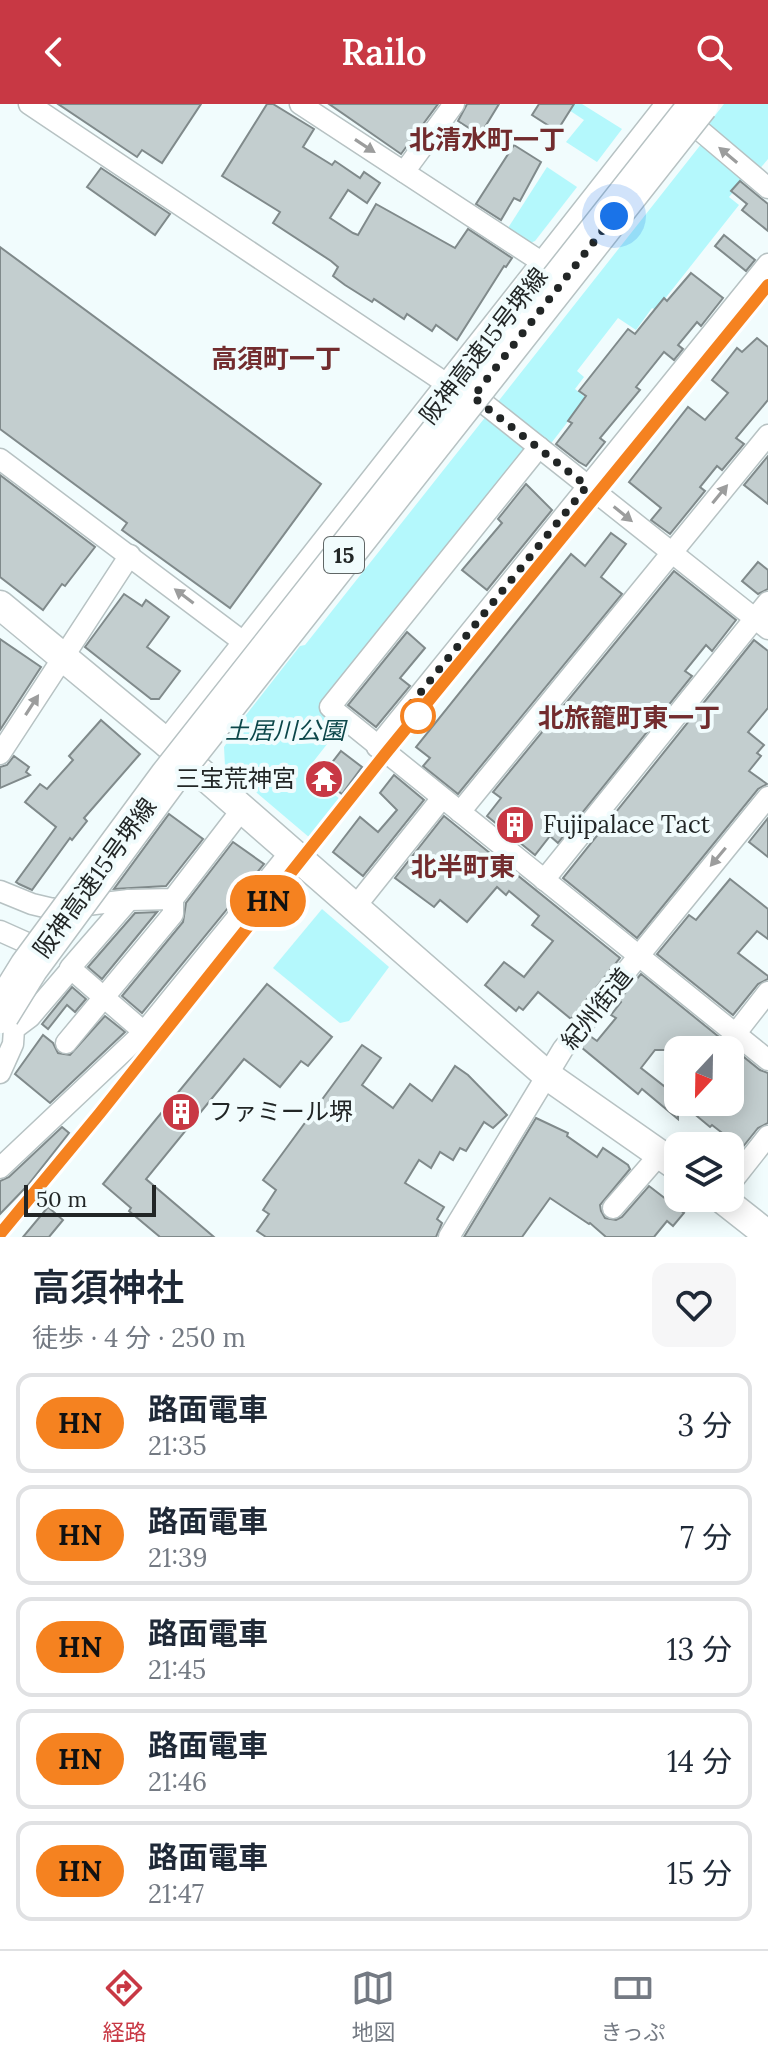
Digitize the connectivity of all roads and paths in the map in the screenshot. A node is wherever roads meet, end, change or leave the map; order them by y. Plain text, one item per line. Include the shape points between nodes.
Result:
1 (29, 104) edge
2 (300, 104) edge
3 (454, 104) edge
4 (684, 107) edge
5 (404, 172) junction
6 (768, 188) edge
7 (768, 264) edge
8 (546, 265) junction
9 (462, 392) junction
10 (768, 435) edge
11 (539, 447) junction
12 (0, 459) edge
13 (587, 486) junction
14 (671, 553) junction
15 (130, 555) junction
16 (0, 605) edge
17 (764, 617) edge
18 (246, 644) junction
19 (63, 656) junction
20 (377, 747) junction
21 (177, 752) junction
22 (0, 754) edge
23 (768, 797) edge
24 (442, 798) junction
25 (243, 808) junction
26 (460, 812) junction
27 (292, 850) junction
28 (544, 880) junction
29 (4, 899) edge
30 (173, 899) junction
31 (129, 900) junction
32 (355, 907) junction
33 (0, 931) edge
34 (639, 955) junction
35 (0, 968) edge
36 (70, 969) junction
37 (768, 992) edge
38 (104, 998) junction
39 (0, 1014) edge
40 (144, 1032) junction
41 (736, 1033) junction
42 (66, 1043) dead end
43 (768, 1060) edge
44 (0, 1073) edge
45 (548, 1076) junction
46 (768, 1136) edge
47 (664, 1157) edge
48 (664, 1164) edge
49 (744, 1166) edge
50 (0, 1168) edge
51 (613, 1208) dead end
52 (739, 1212) edge
53 (768, 1235) edge
54 (449, 1237) edge

1 - 9 street
2 -> 5 street
3 - 5 street
6 -> 4 street
4 - 8 street
4 - 9 street
4 - 35 highway, 阪神高速15号堺線 / 15 via 90,842
4 - 39 highway, 阪神高速15号堺線 / 15, bridge via 169,777
5 - 8 street
7 - 13 street
8 - 9 street
9 - 11 street
9 - 18 street
9 - 21 street
14 -> 10 street
11 - 13 street
11 - 20 street via 330,707
12 - 15 street
13 -> 14 street
13 - 20 street
14 - 17 street
14 - 26 street
18 -> 15 street
15 - 19 street
16 - 19 street
17 - 28 street
18 - 21 street
19 - 21 street
22 -> 19 street
20 - 24 street
21 - 25 street
23 -> 34 street, 紀州街道
24 - 26 street
24 - 32 street
25 - 27 street
25 - 30 street
26 - 28 street
27 - 32 street
27 - 40 street
28 - 34 street
29 - 31 street via 53,909
30 - 31 street
30 - 38 street via 173,914
31 - 36 street
32 - 45 street
33 - 36 street via 41,947
34 - 41 street
34 - 45 street, 紀州街道 via 563,1049
36 - 38 street
36 - 44 street via 14,1029
37 - 41 street
38 - 40 street
38 - 42 street
40 - 50 street
41 - 43 street
45 - 47 street
45 - 54 street, 紀州街道
46 - 49 street
48 - 51 street
52 - 53 street

